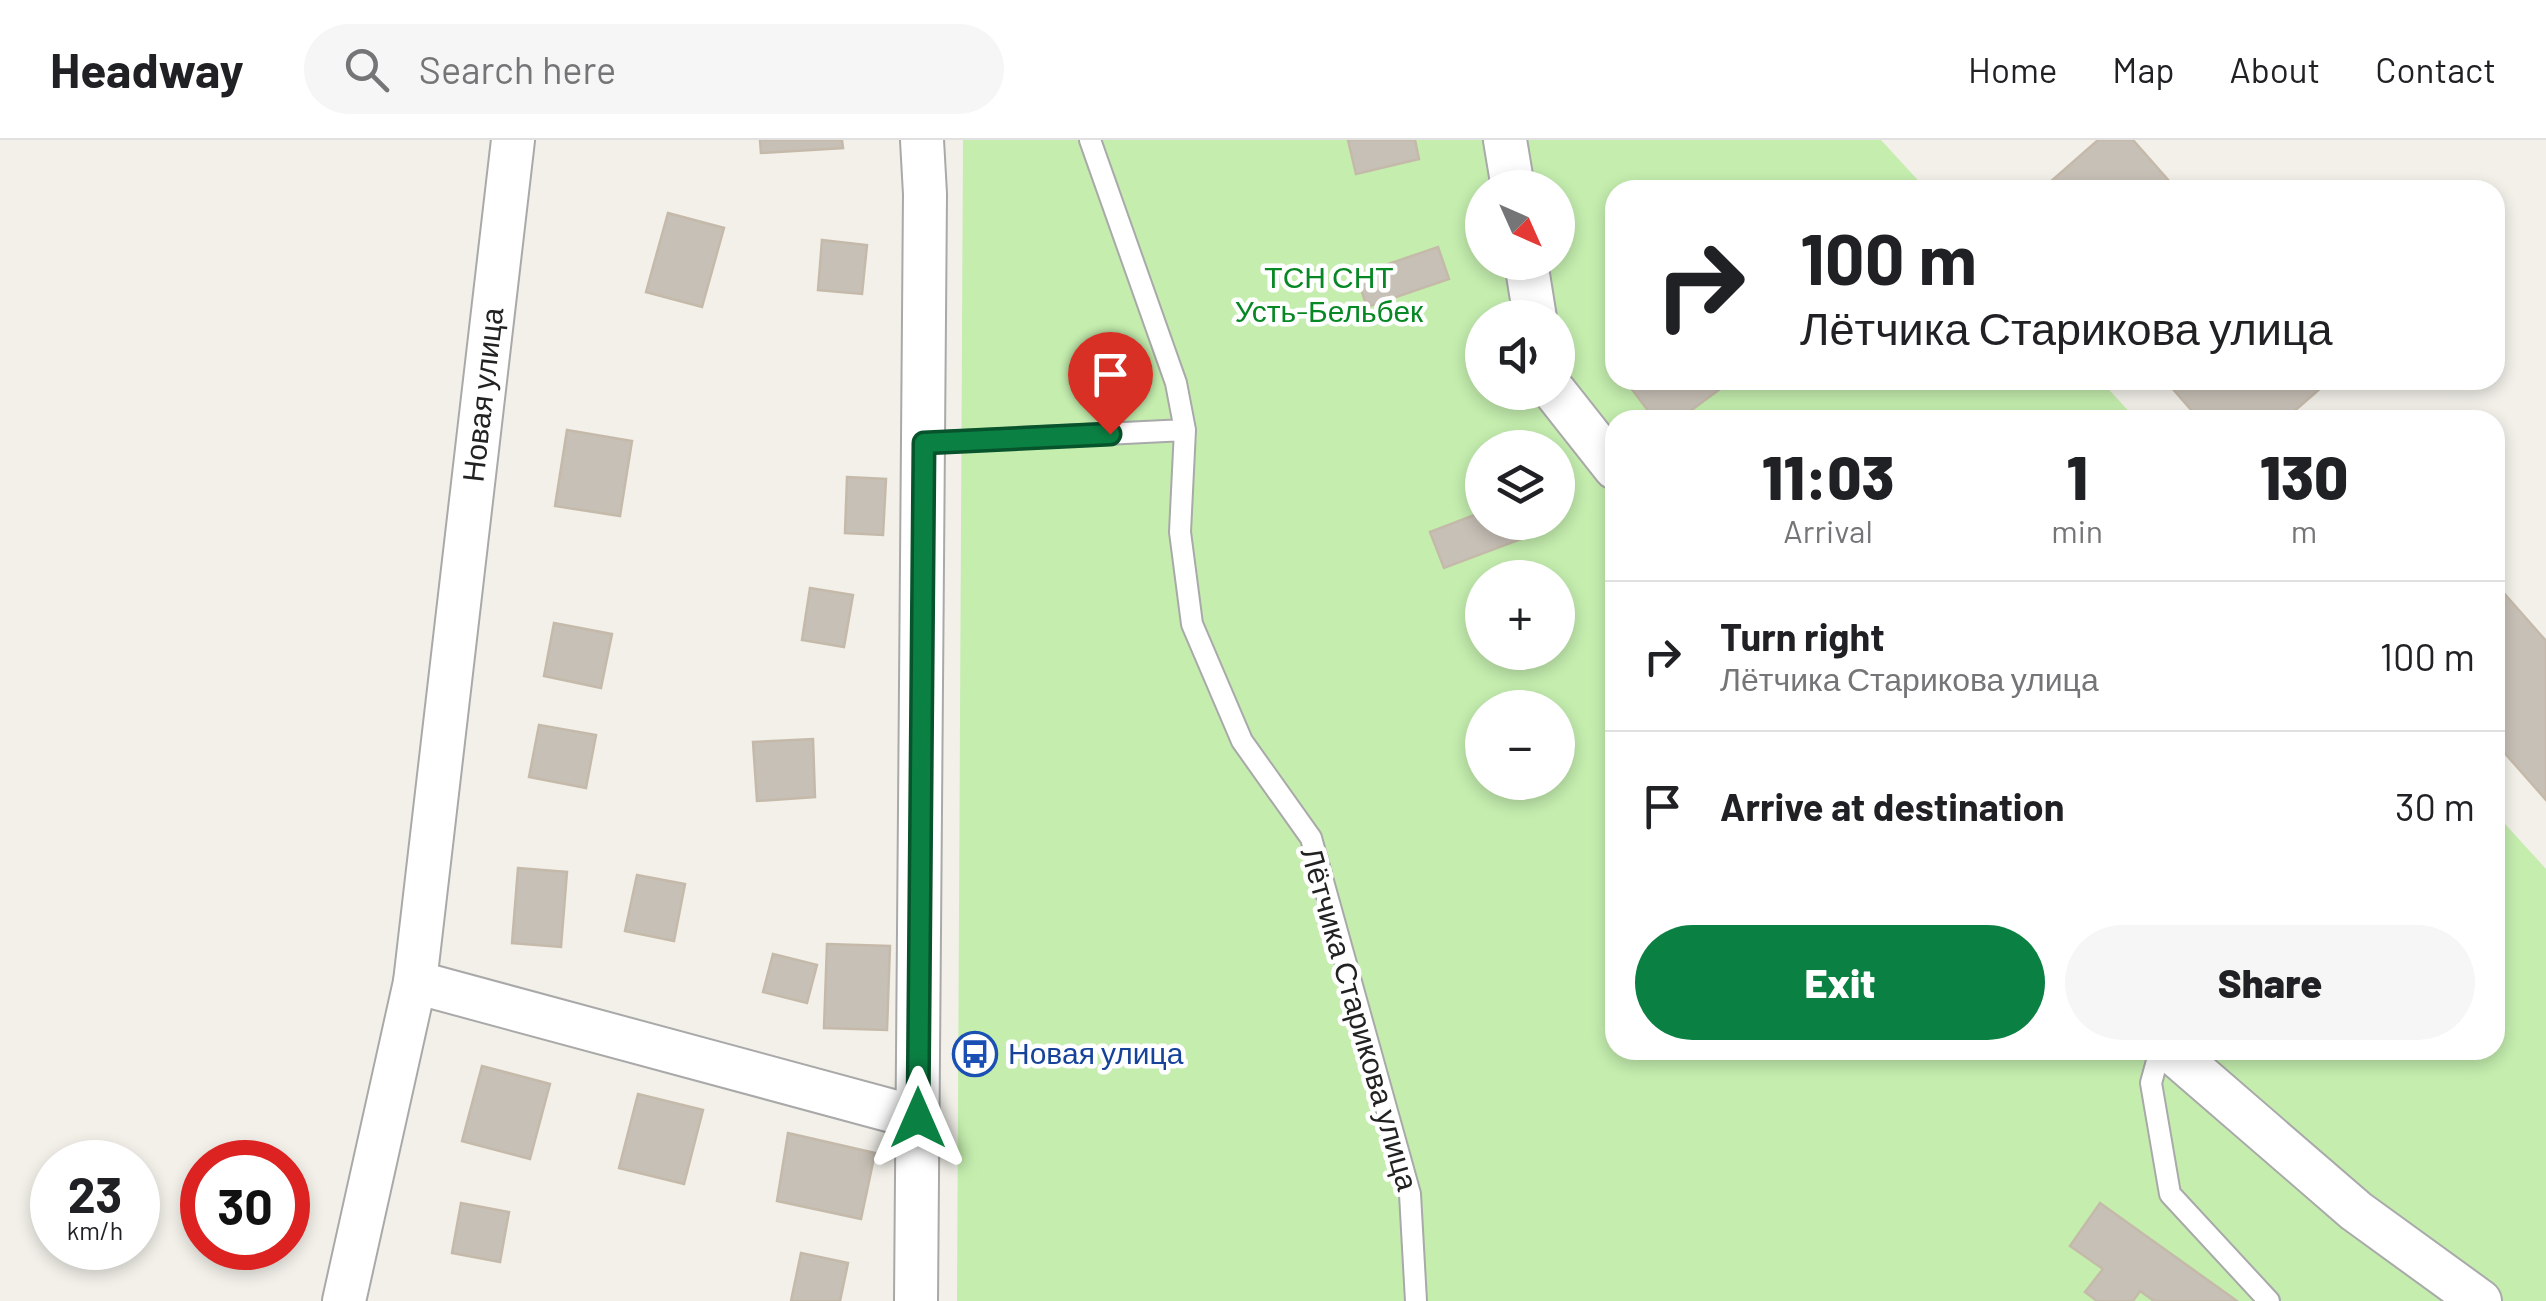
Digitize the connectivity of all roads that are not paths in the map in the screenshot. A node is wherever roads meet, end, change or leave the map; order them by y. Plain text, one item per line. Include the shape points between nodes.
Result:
1 (514, 140) edge
2 (922, 140) edge
3 (1090, 140) edge
4 (1505, 140) edge
5 (1510, 170) edge
6 (1569, 410) edge
7 (1184, 430) junction
8 (924, 443) junction
9 (1605, 455) edge
10 (416, 982) junction
11 (2157, 1060) edge
12 (2182, 1060) edge
13 (918, 1118) junction
14 (344, 1301) edge
15 (916, 1301) edge
16 (1416, 1301) edge
17 (2269, 1301) edge
18 (2480, 1301) edge

1 - 10 street, Новая улица
2 - 8 street
3 - 7 lane, Лётчика Старикова улица via 1176,383
4 - 5 street
6 - 9 street
7 - 8 lane
7 - 16 lane, Лётчика Старикова улица via 1180,532 1192,624 1242,741 1310,838 1410,1194
8 - 13 street
10 - 13 street
10 - 14 street, Новая улица
11 - 17 lane via 2151,1084 2170,1194
12 - 18 street via 2356,1211
13 - 15 street

